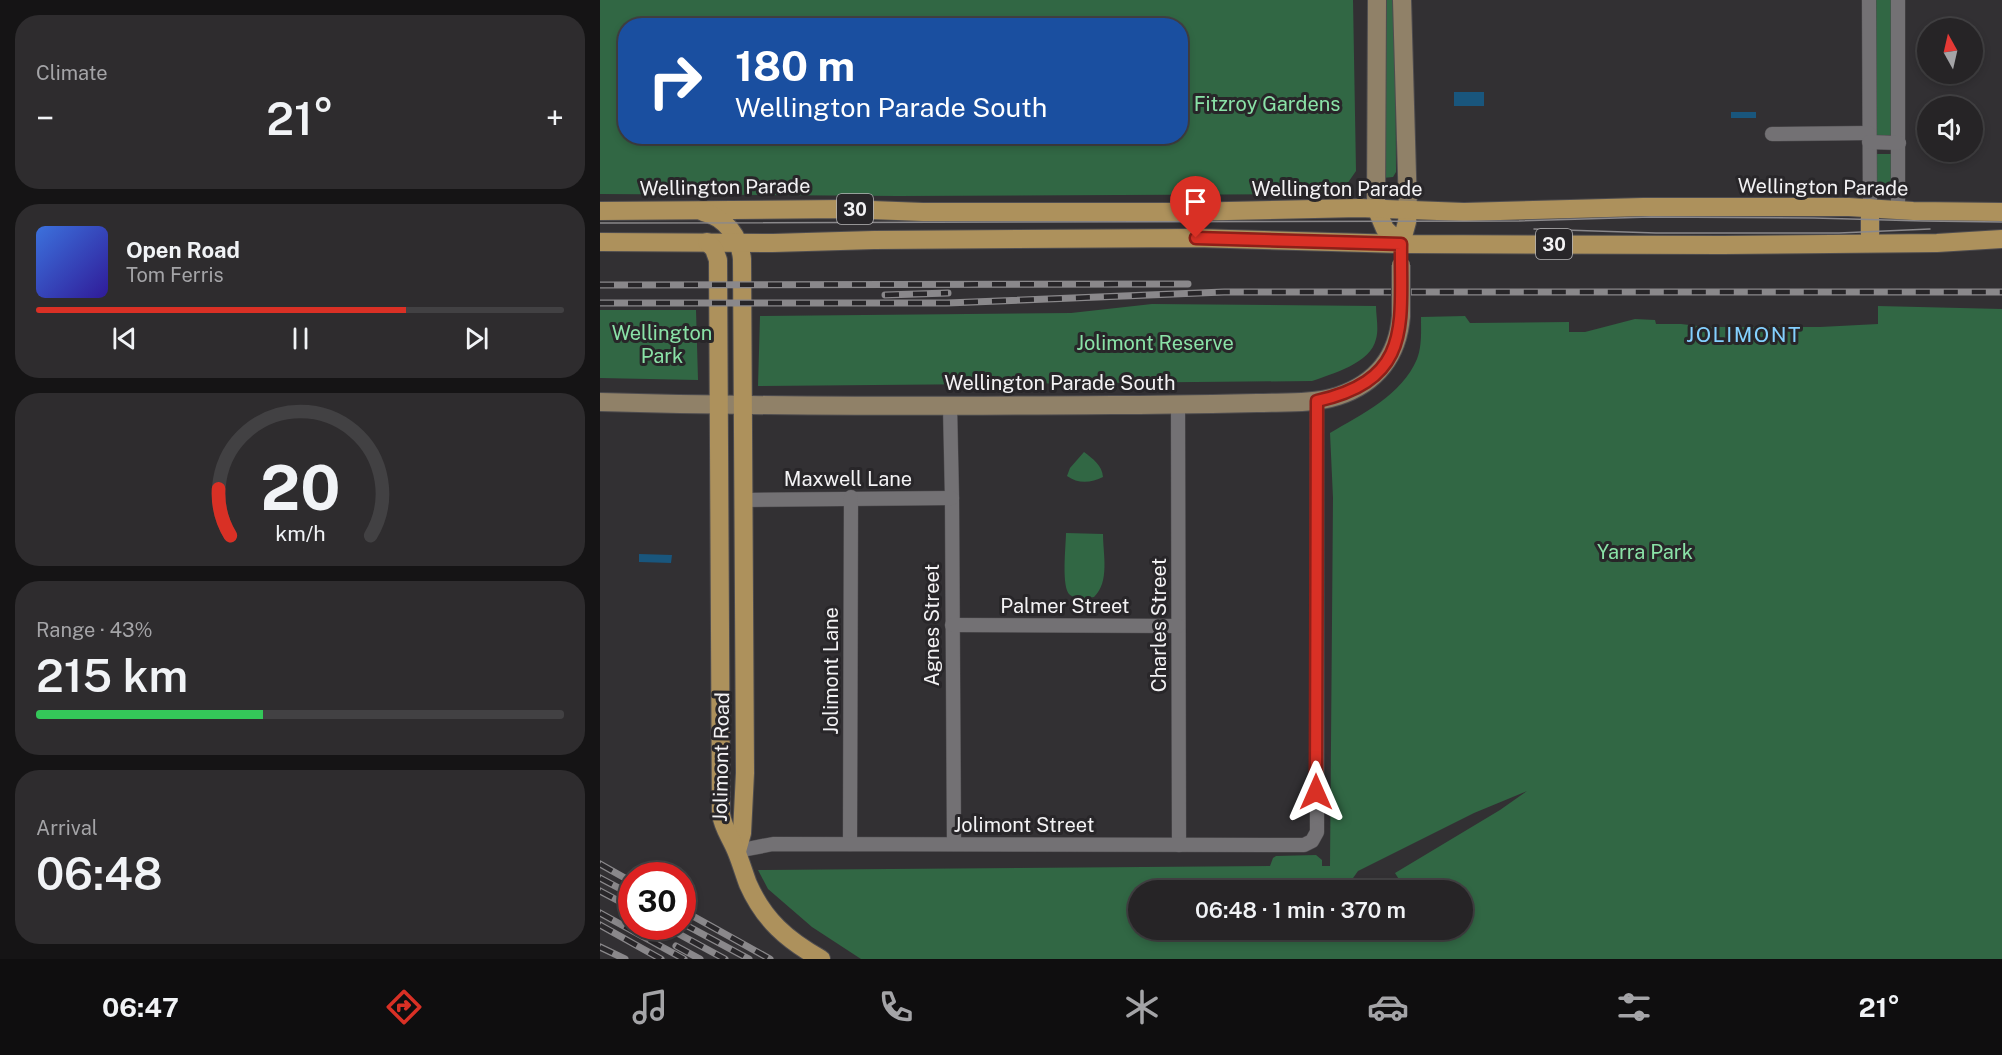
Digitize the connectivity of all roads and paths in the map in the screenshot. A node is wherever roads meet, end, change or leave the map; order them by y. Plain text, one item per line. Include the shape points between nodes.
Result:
1 (1377, 0) edge
2 (1402, 0) edge
3 (1869, 0) edge
4 (1898, 0) edge
5 (1772, 134) dead end
6 (1869, 137) junction
7 (1899, 143) junction
8 (1376, 208) junction
9 (1870, 208) junction
10 (1408, 210) junction
11 (1898, 210) junction
12 (600, 211) edge
13 (700, 211) junction
14 (2002, 212) edge
15 (2002, 239) edge
16 (600, 242) edge
17 (707, 242) junction
18 (738, 243) junction
19 (1870, 243) junction
20 (1898, 243) junction
21 (1401, 244) junction
22 (1317, 401) junction
23 (600, 402) edge
24 (719, 405) junction
25 (1178, 405) junction
26 (744, 406) junction
27 (950, 406) junction
28 (851, 497) junction
29 (952, 498) junction
30 (744, 500) junction
31 (952, 625) junction
32 (1178, 627) junction
33 (720, 716) junction
34 (744, 716) junction
35 (850, 844) junction
36 (954, 844) junction
37 (1179, 845) junction
38 (737, 851) junction
39 (821, 959) edge

1 - 8 street
2 - 10 street
3 - 6 street
4 - 7 street
5 - 6 street
6 - 7 street
6 - 9 street
7 - 11 street
8 - 10 main road, Wellington Parade / 30
8 - 13 main road, Wellington Parade / 30 via 1184,212
8 - 21 main road via 1385,229
9 - 10 main road, Wellington Parade / 30
9 - 11 main road, Wellington Parade / 30
9 - 19 main road
10 - 21 main road
11 - 14 main road, Wellington Parade / 30
11 - 20 main road
12 - 13 main road, Wellington Parade / 30
13 - 18 main road, Jolimont Road via 722,220
15 - 20 main road, 30
16 - 17 main road, 30
17 - 18 main road, 30
17 - 24 main road, Jolimont Road via 718,260
18 - 21 main road, 30 via 1196,238
18 - 26 main road, Jolimont Road via 742,259
19 - 20 main road, 30
19 - 21 main road, 30
21 - 22 street, Wellington Parade South, bridge via 1398,340 1377,372 1352,390
22 - 25 street, Wellington Parade South
22 - 37 street, Jolimont Street via 1317,832 1304,845
23 - 24 street, Wellington Parade South
24 - 26 street, Wellington Parade South
24 - 33 main road, Jolimont Road
25 - 27 street, Wellington Parade South
25 - 32 street, Charles Street
26 - 27 street, Wellington Parade South
26 - 30 main road, Jolimont Road
27 - 29 street, Agnes Street
28 - 29 street, Maxwell Lane
28 - 30 street, Maxwell Lane
28 - 35 street, Jolimont Lane
29 - 31 street, Agnes Street
30 - 34 main road, Jolimont Road
31 - 32 street, Palmer Street
31 - 36 street, Agnes Street
32 - 37 street, Charles Street
33 - 34 main road
33 - 38 main road, Jolimont Road via 721,814
34 - 38 main road, Jolimont Road via 744,804
35 - 36 street, Jolimont Street
35 - 38 street, Jolimont Street via 773,844
36 - 37 street, Jolimont Street
38 - 39 main road via 747,882 766,915 780,932

